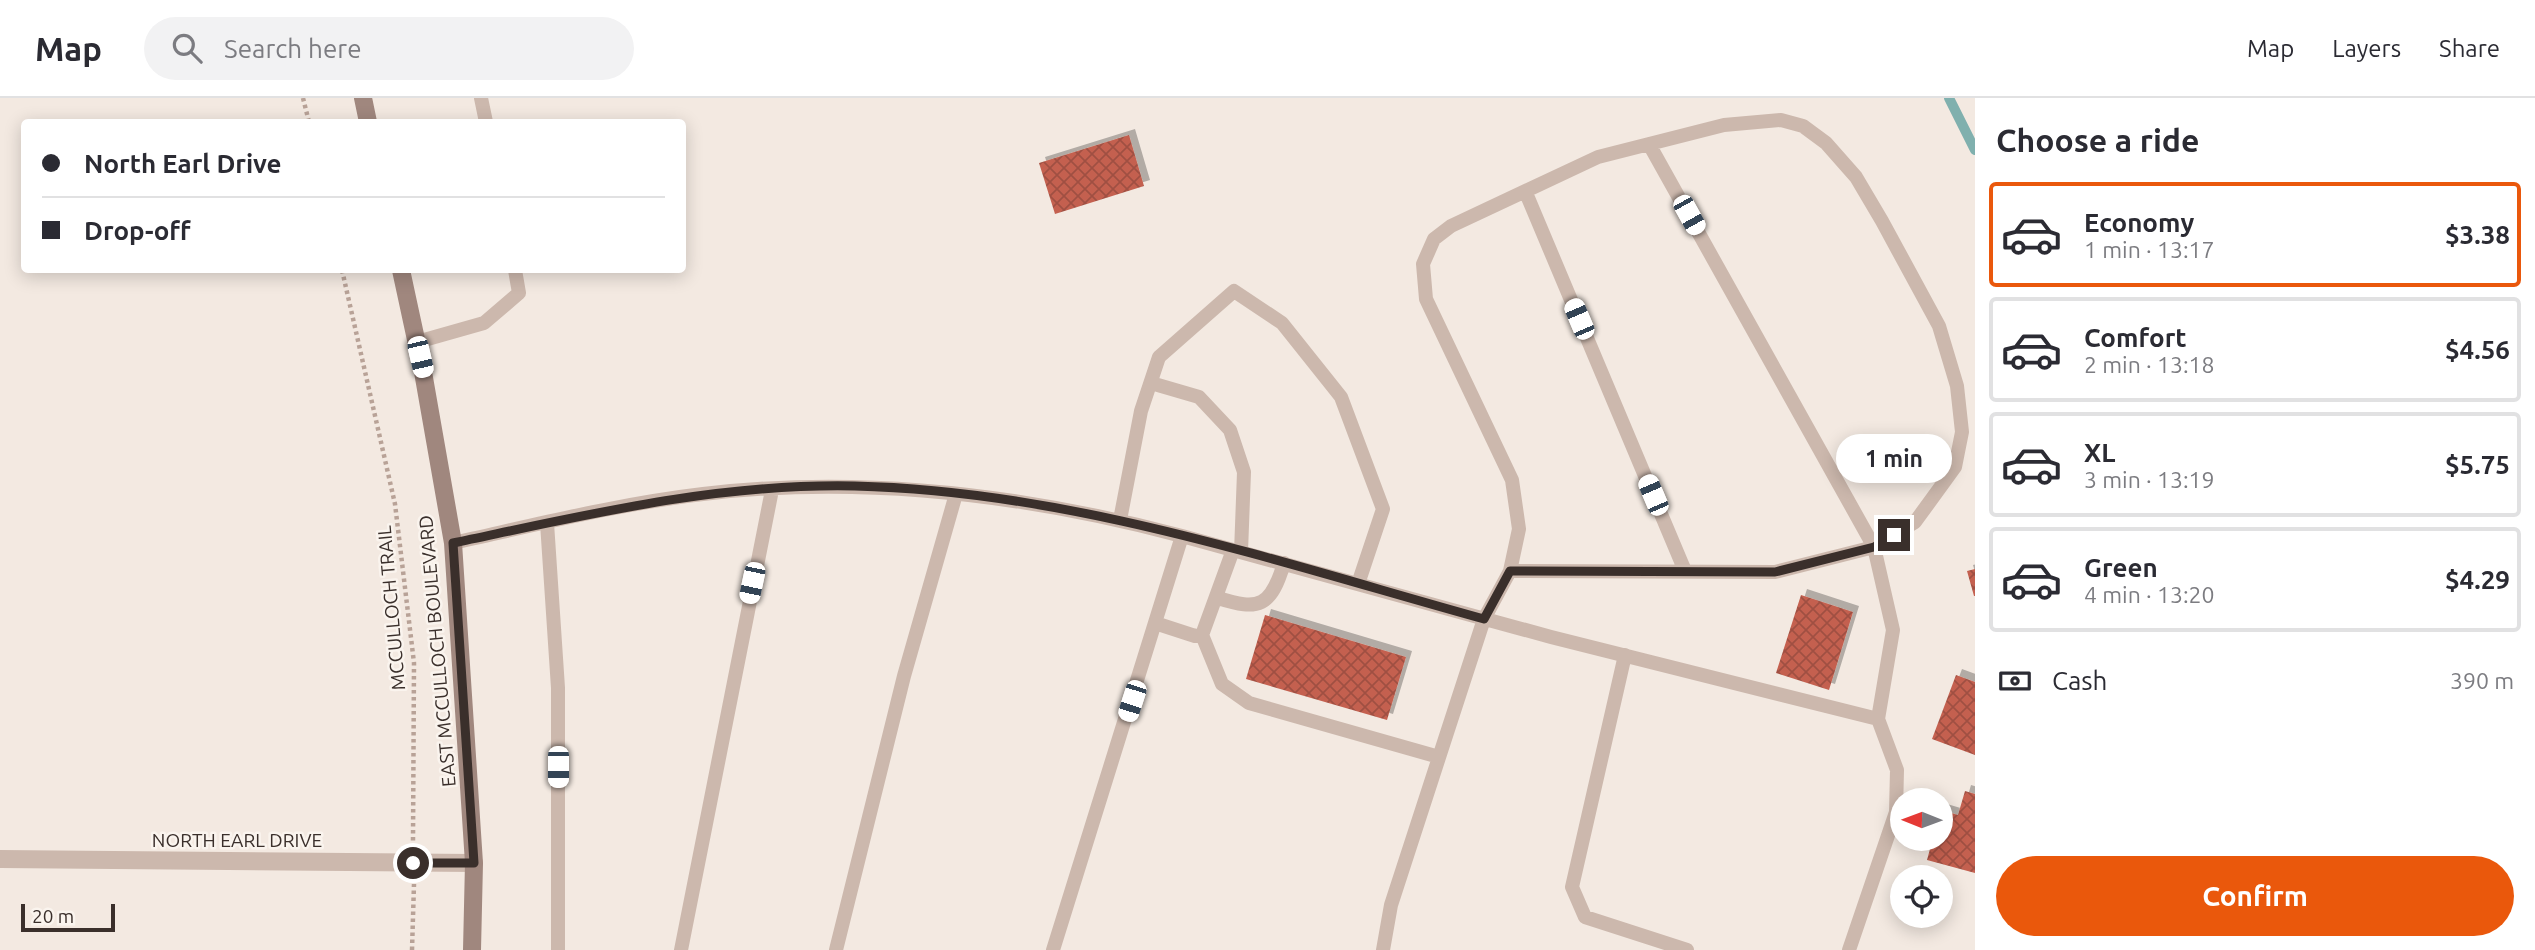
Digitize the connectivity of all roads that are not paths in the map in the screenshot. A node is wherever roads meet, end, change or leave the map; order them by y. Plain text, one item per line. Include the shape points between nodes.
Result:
1 (363, 98) edge
2 (481, 98) edge
3 (367, 119) edge
4 (485, 119) edge
5 (1649, 144) junction
6 (1526, 193) junction
7 (402, 273) edge
8 (516, 273) edge
9 (417, 342) junction
10 (1151, 383) junction
11 (772, 490) junction
12 (956, 494) junction
13 (1120, 520) junction
14 (547, 523) junction
15 (1182, 536) junction
16 (453, 543) junction
17 (1874, 547) junction
18 (1237, 551) junction
19 (1284, 563) junction
20 (1510, 571) junction
21 (1685, 571) junction
22 (1358, 584) junction
23 (1218, 598) junction
24 (1484, 619) junction
25 (1155, 623) junction
26 (1202, 635) junction
27 (1625, 655) junction
28 (1878, 719) junction
29 (1439, 757) junction
30 (0, 859) edge
31 (474, 863) junction
32 (472, 950) edge
33 (558, 950) edge
34 (681, 950) edge
35 (836, 950) edge
36 (1053, 950) edge
37 (1383, 950) edge
38 (1687, 950) edge
39 (1849, 950) edge

1 - 3 street
2 - 4 lane
5 - 6 lane via 1598,157
5 - 17 lane
5 - 17 lane via 1757,121 1803,126 1826,143 1856,177 1882,221 1939,326 1957,386 1962,432 1955,467 1915,522
6 - 20 lane via 1451,226 1434,239 1423,264 1426,299 1512,480 1518,529
6 - 21 lane
7 - 9 street, EAST MCCULLOCH BOULEVARD
8 - 9 lane via 519,293 484,323
9 - 16 street, EAST MCCULLOCH BOULEVARD
10 - 13 lane via 1141,411
10 - 18 lane via 1199,397 1230,430 1244,472
10 - 22 lane via 1159,357 1234,291 1282,323 1341,397 1383,509
11 - 12 lane via 854,486
11 - 14 lane via 657,500
11 - 34 lane
12 - 13 lane
12 - 35 lane via 904,676
13 - 15 lane
14 - 16 lane
14 - 33 lane via 558,688
15 - 18 lane
15 - 25 lane
16 - 31 street, EAST MCCULLOCH BOULEVARD
17 - 21 lane via 1775,572
17 - 28 lane via 1893,630
18 - 19 lane
18 - 23 lane
19 - 22 lane
19 - 23 lane via 1278,584 1256,605 1247,607
20 - 21 lane
20 - 24 lane
22 - 24 lane
23 - 26 lane
24 - 27 lane
24 - 29 lane
25 - 26 lane
25 - 36 lane
26 - 29 lane via 1222,684 1249,703
27 - 28 lane
27 - 38 lane via 1572,887 1585,917
28 - 39 lane via 1898,770 1896,812
29 - 37 lane via 1391,905
30 - 31 street, NORTH EARL DRIVE
31 - 32 street, EAST MCCULLOCH BOULEVARD

